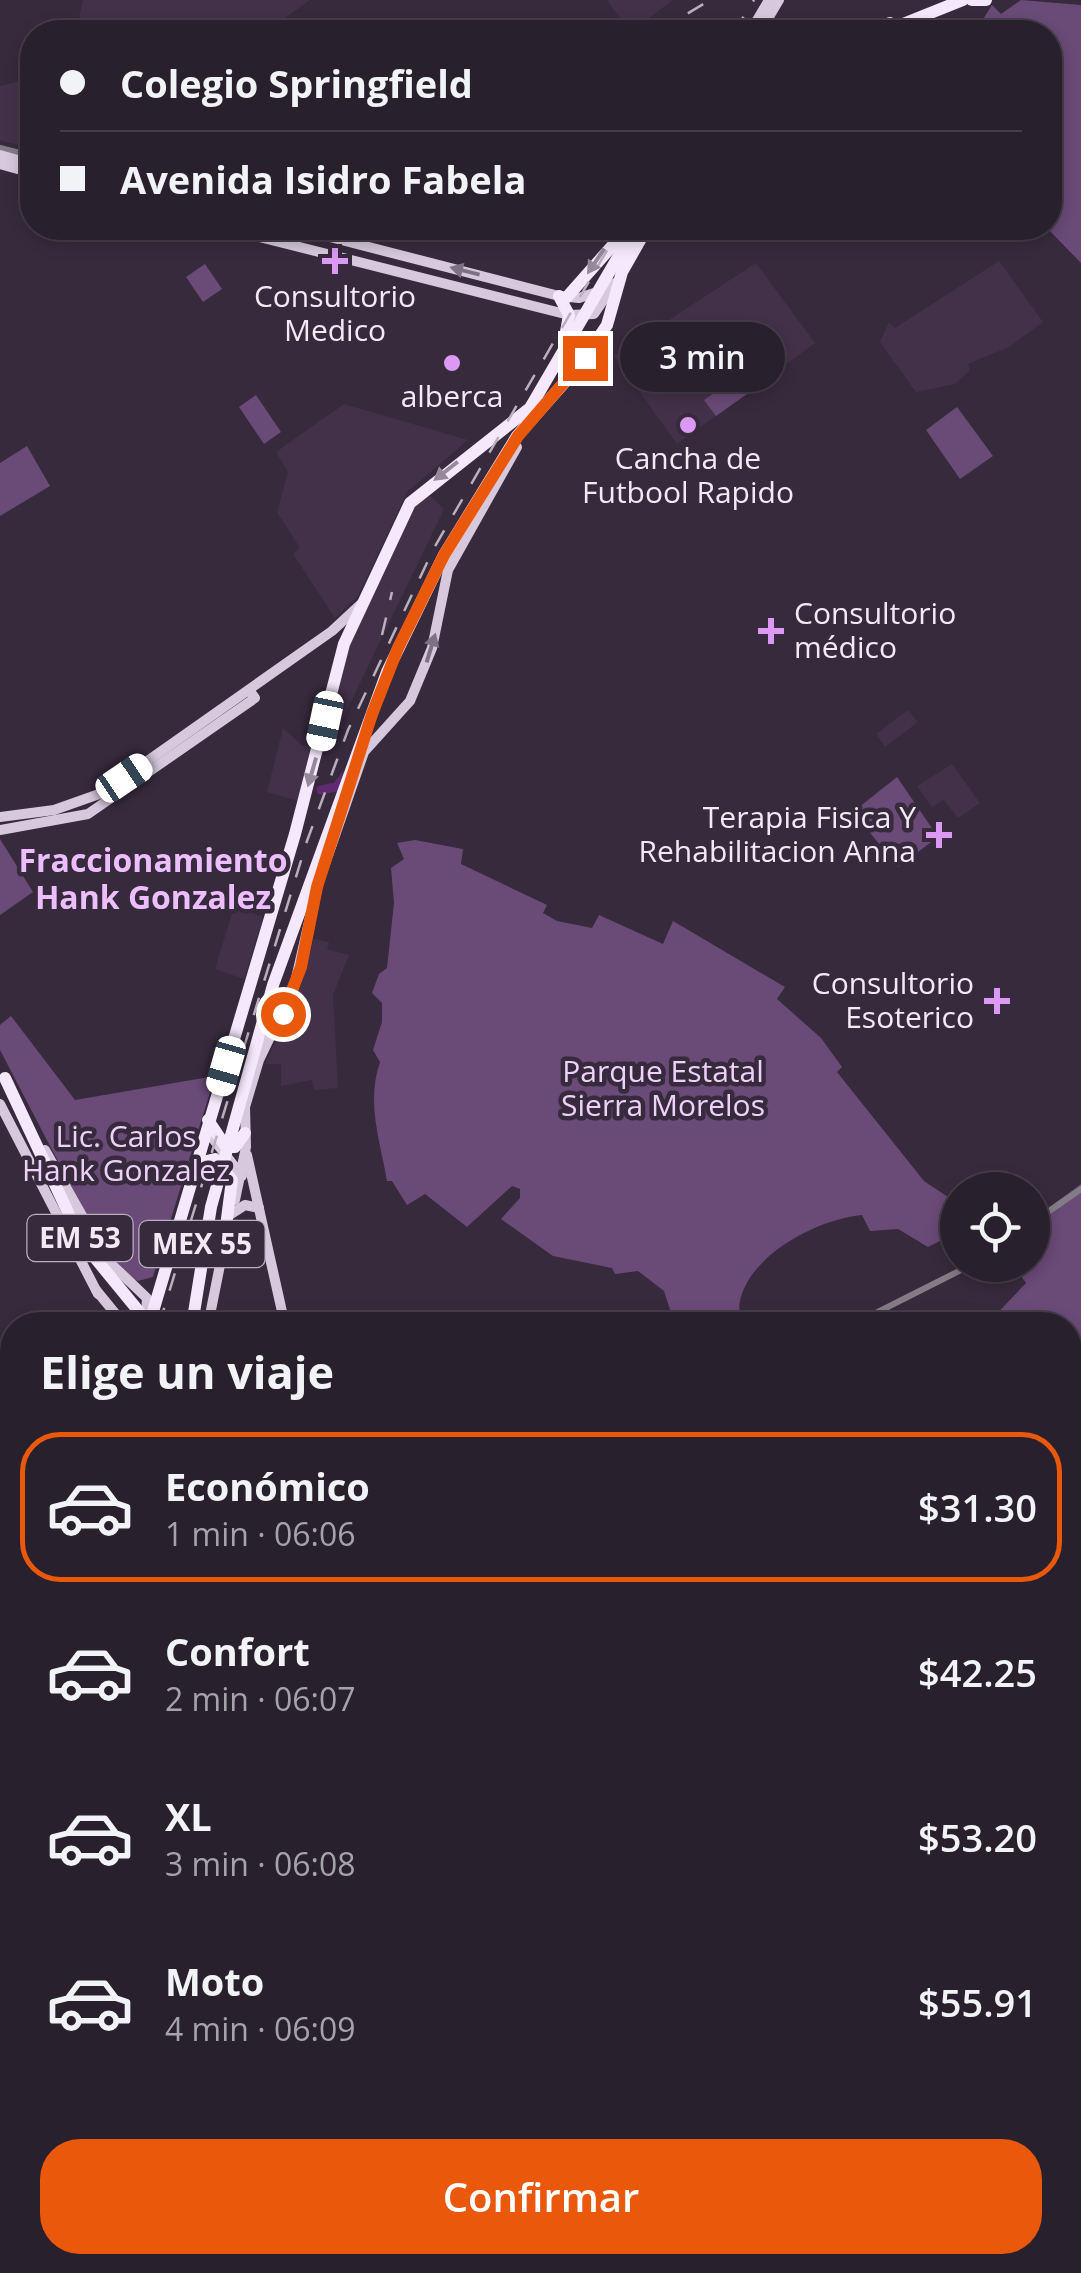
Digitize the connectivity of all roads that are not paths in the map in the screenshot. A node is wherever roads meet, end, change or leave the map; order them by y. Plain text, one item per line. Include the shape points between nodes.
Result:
1 (942, 0) edge
2 (963, 0) edge
3 (972, 0) edge
4 (986, 0) edge
5 (896, 20) edge
6 (913, 20) edge
7 (273, 240) edge
8 (340, 240) edge
9 (616, 240) edge
10 (626, 240) edge
11 (641, 240) edge
12 (402, 256) junction
13 (398, 271) junction
14 (622, 272) junction
15 (598, 292) junction
16 (563, 296) junction
17 (570, 315) junction
18 (585, 316) junction
19 (538, 411) junction
20 (516, 418) junction
21 (472, 451) junction
22 (492, 468) junction
23 (458, 532) junction
24 (367, 597) junction
25 (332, 631) junction
26 (344, 644) junction
27 (252, 694) junction
28 (372, 714) junction
29 (364, 752) junction
30 (4, 816) edge
31 (4, 830) edge
32 (3, 1073) edge
33 (0, 1104) edge
34 (207, 1124) junction
35 (244, 1125) junction
36 (226, 1157) junction
37 (196, 1164) junction
38 (241, 1174) junction
39 (1081, 1189) edge
40 (258, 1203) junction
41 (1050, 1211) edge
42 (231, 1214) junction
43 (177, 1228) junction
44 (222, 1257) junction
45 (940, 1281) edge
46 (135, 1286) junction
47 (96, 1290) junction
48 (106, 1312) edge
49 (112, 1312) edge
50 (138, 1312) edge
51 (146, 1312) edge
52 (153, 1312) edge
53 (194, 1312) edge
54 (211, 1312) edge
55 (282, 1312) edge
56 (878, 1312) edge

1 - 5 highway
2 - 6 highway
3 - 4 highway
7 - 13 main road
8 - 12 main road
9 -> 16 highway via 579,287
10 - 15 highway, MEX 55
11 - 14 highway, MEX 55
12 - 13 main road via 408,264
16 -> 12 main road
13 - 17 main road
14 - 18 main road, MEX 55 via 598,310
14 - 19 highway, MEX 55 via 604,330
15 - 16 main road
15 - 18 highway, MEX 55
16 - 17 highway
17 - 18 main road
17 - 20 highway via 568,330
18 - 20 highway, MEX 55 via 530,408
19 - 23 highway, MEX 55
29 -> 19 main road, MEX 55 via 410,701 432,648 448,570
20 - 21 highway, MEX 55
20 - 22 highway
21 - 22 highway via 485,454
21 -> 24 highway, MEX 55 via 410,503
22 - 23 highway
23 - 28 highway, MEX 55
24 - 25 main road
24 - 26 highway, MEX 55
25 - 26 main road via 341,633
25 - 27 main road
26 -> 34 highway, MEX 55 via 295,834
27 - 30 main road via 102,793 54,810
27 - 31 main road via 88,814
28 - 29 highway
28 - 35 highway, MEX 55 via 273,985
29 - 35 main road, MEX 55 via 317,887 294,987 260,1055
32 - 46 main road via 100,1250
32 - 50 highway, EM 53 via 88,1251
33 - 47 main road, EM 53
34 - 36 highway
34 - 37 highway, MEX 55
35 - 36 highway, MEX 55
35 - 36 highway
35 - 38 main road, MEX 55
35 - 40 main road
36 - 37 highway
36 - 38 main road
36 - 44 highway via 233,1189
36 - 53 highway, MEX 55 via 202,1246
37 - 43 highway, MEX 55
38 - 40 main road
38 - 42 main road, MEX 55
39 - 41 street
40 - 42 main road
40 - 55 main road
42 - 44 main road, MEX 55
43 - 46 main road via 156,1281
43 - 52 highway, MEX 55
44 - 54 main road, MEX 55
45 - 56 street
46 - 51 main road
47 - 48 main road, EM 53
47 - 49 main road

